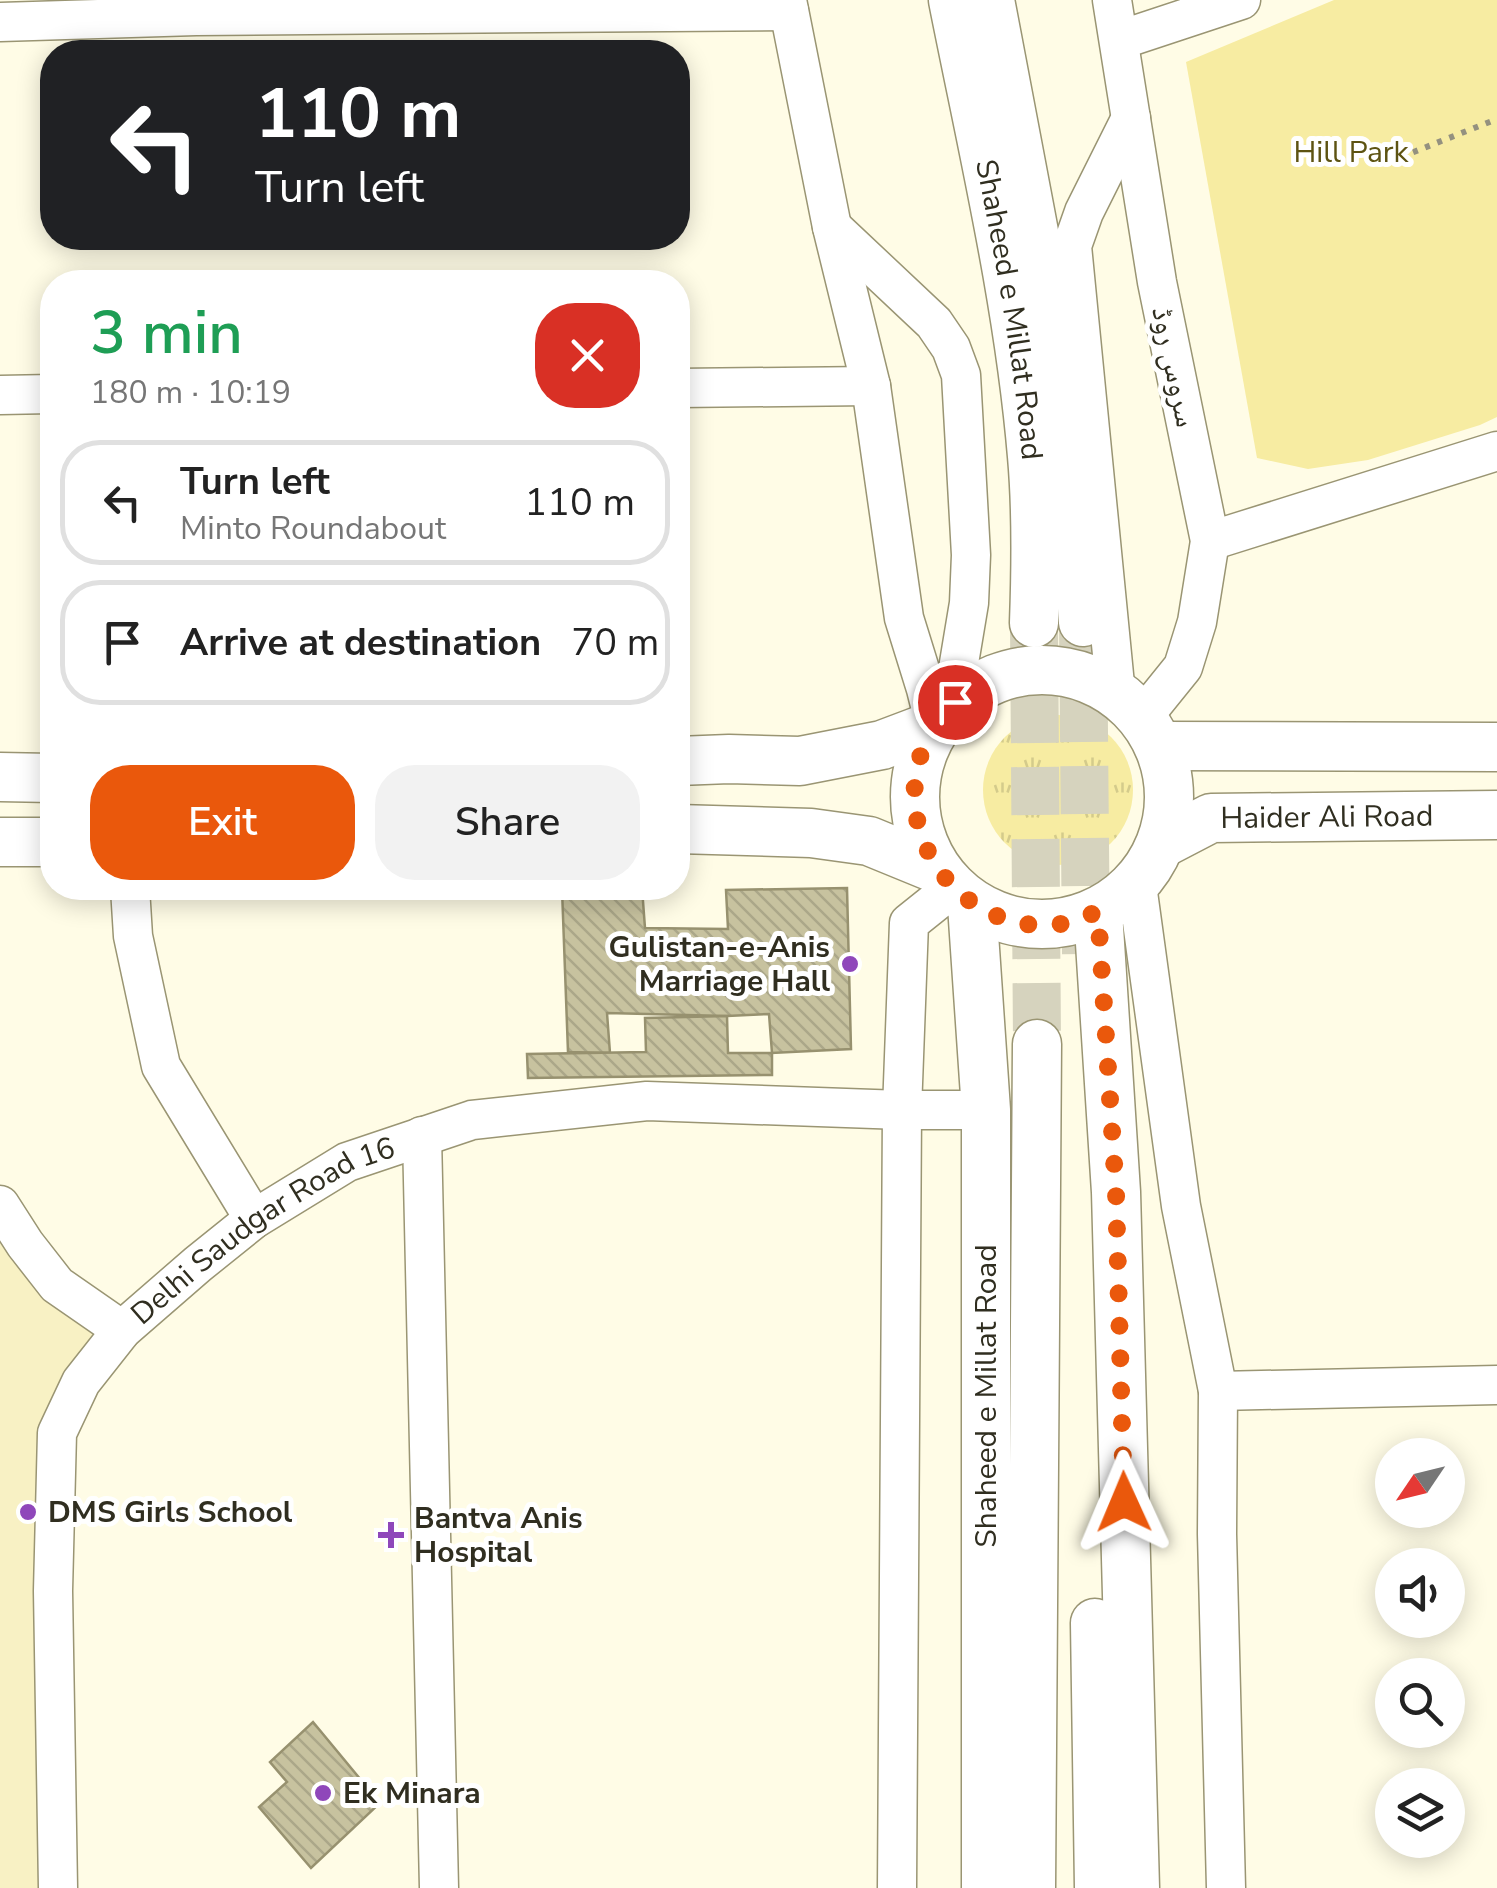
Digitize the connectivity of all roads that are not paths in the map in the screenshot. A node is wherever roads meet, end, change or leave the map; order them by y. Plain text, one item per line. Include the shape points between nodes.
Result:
1 (953, 0) edge
2 (990, 0) edge
3 (1112, 0) edge
4 (1241, 0) edge
5 (788, 6) edge
6 (195, 8) edge
7 (0, 22) edge
8 (1120, 40) junction
9 (1131, 118) junction
10 (832, 226) junction
11 (871, 386) junction
12 (690, 388) edge
13 (40, 394) edge
14 (0, 395) edge
15 (1497, 450) edge
16 (1210, 541) junction
17 (1082, 622) tunnel mouth
18 (1034, 624) tunnel mouth
19 (944, 715) junction
20 (1139, 720) junction
21 (1497, 747) edge
22 (690, 761) edge
23 (0, 778) edge
24 (40, 778) edge
25 (1497, 815) edge
26 (690, 829) edge
27 (0, 842) edge
28 (40, 842) edge
29 (1163, 843) junction
30 (1136, 885) junction
31 (954, 886) junction
32 (131, 900) edge
33 (1098, 912) junction
34 (1101, 964) junction
35 (978, 1007) junction
36 (1038, 1044) tunnel mouth
37 (1088, 1050) tunnel mouth
38 (902, 1110) junction
39 (986, 1110) junction
40 (422, 1136) junction
41 (0, 1205) edge
42 (254, 1218) junction
43 (122, 1330) junction
44 (1497, 1385) edge
45 (1218, 1391) junction
46 (58, 1888) edge
47 (440, 1888) edge
48 (898, 1888) edge
49 (986, 1888) edge
50 (1030, 1888) edge
51 (1099, 1888) edge
52 (1135, 1888) edge
53 (1226, 1888) edge

1 - 18 main road, Shaheed e Millat Road via 1013,303 1032,458
2 - 17 main road, Shaheed e Millat Road via 1050,322 1074,492
3 - 8 street, سروس روڈ
4 - 8 street
5 - 6 street
5 - 10 street
6 - 7 street
8 - 9 street, سروس روڈ
9 - 16 street, سروس روڈ
9 - 20 street via 1072,246
10 - 11 street
10 - 19 street via 934,323 961,375 969,603
11 - 12 street
11 - 19 street via 904,618
13 - 14 street
15 - 16 street
16 - 20 street, سروس روڈ via 1182,667
19 - 20 main road via 980,683 1023,670 1068,670
19 - 22 main road via 882,745 800,762
19 - 31 main road via 919,760 914,797 919,834
20 - 21 main road
20 - 29 main road via 1170,794
23 - 24 main road
25 - 29 main road, Haider Ali Road via 1211,818
26 - 31 main road via 869,841
27 - 28 main road
29 - 30 main road
30 - 33 main road
30 - 45 street via 1182,1206
31 - 33 main road via 1011,922 1054,925
31 - 35 main road, Shaheed e Millat Road
31 - 38 street via 909,924
32 - 42 street via 161,1066
33 - 34 main road
34 - 35 main road via 1076,939 1026,943 994,973
34 - 52 main road via 1116,1192
35 - 39 main road, Shaheed e Millat Road
36 - 50 main road, Shaheed e Millat Road
37 - 51 main road
38 - 39 street, Delhi Saudgar Road 16
38 - 40 street, Delhi Saudgar Road 16 via 647,1101 472,1120
38 - 48 street
39 - 49 main road, Shaheed e Millat Road
40 - 42 street, Delhi Saudgar Road 16 via 347,1162
40 - 47 street
41 - 43 street via 58,1284
42 - 43 street, Delhi Saudgar Road 16
43 - 46 street, Delhi Saudgar Road 16 via 80,1382 58,1433
44 - 45 street
45 - 53 street

